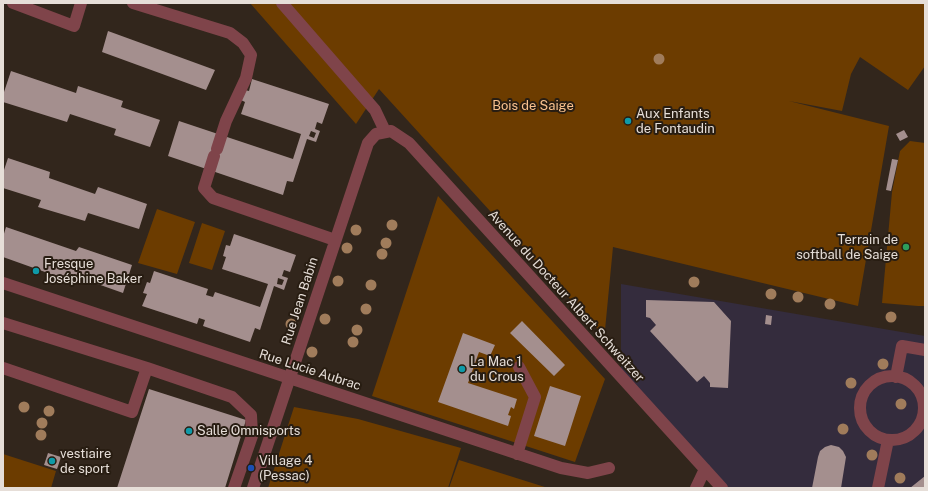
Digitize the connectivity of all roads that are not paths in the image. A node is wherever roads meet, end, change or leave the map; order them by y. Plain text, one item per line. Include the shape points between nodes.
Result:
1 (13, 3) edge
2 (81, 3) edge
3 (133, 3) edge
4 (282, 3) edge
5 (385, 131) junction
6 (336, 240) junction
7 (3, 283) edge
8 (3, 323) edge
9 (925, 350) edge
10 (519, 367) dead end
11 (3, 368) edge
12 (147, 368) junction
13 (896, 377) junction
14 (289, 378) junction
15 (924, 413) edge
16 (888, 440) junction
17 (517, 454) junction
18 (610, 468) dead end
19 (705, 469) junction
20 (234, 488) edge
21 (253, 488) edge
22 (696, 488) edge
23 (722, 488) edge
24 (878, 488) edge

1 - 2 street via 74,26
3 - 6 street via 230,33 243,43 251,55 246,78 226,121 204,188 213,198
4 - 5 street via 375,110
5 - 6 street, Rue Jean Babin via 376,134 368,143
5 - 19 street, Avenue du Docteur Albert Schweitzer via 391,131 409,143
6 - 14 street, Rue Jean Babin
7 - 14 street, Rue Lucie Aubrac
8 - 12 street
9 - 13 street via 902,346
10 - 17 street via 535,397
11 - 12 street via 132,412
12 - 20 street via 232,397 251,415 252,436
13 - 15 street via 909,381 916,387 922,395
13 - 16 street via 880,378 871,384 860,402 863,423 869,431
14 - 17 street, Rue Lucie Aubrac
14 - 21 street, Rue Jean Babin
15 - 16 street via 921,423 907,437
16 - 24 street
17 - 18 street, Rue Lucie Aubrac via 561,468 588,473
19 - 22 street
19 - 23 street, Avenue du Docteur Albert Schweitzer

